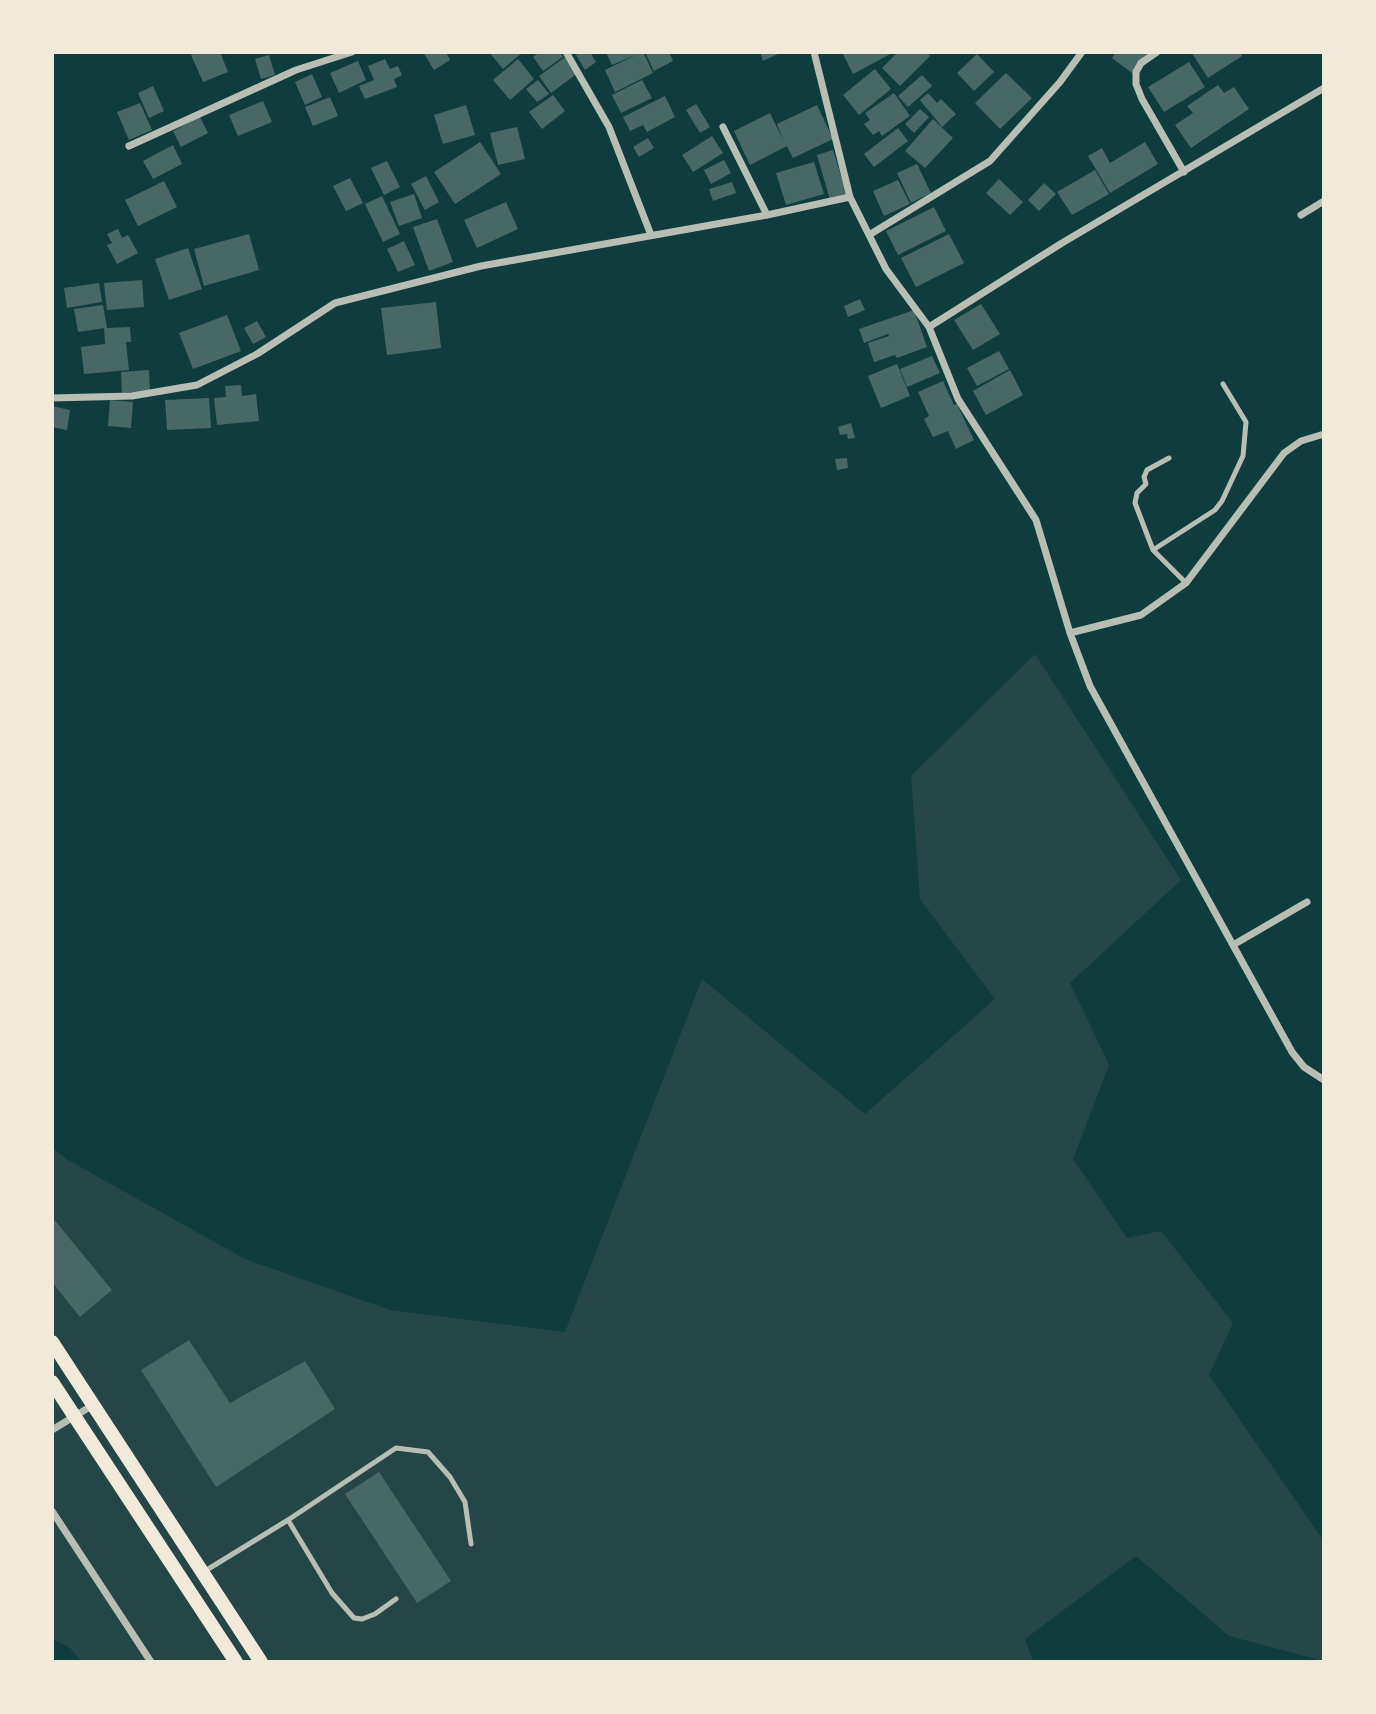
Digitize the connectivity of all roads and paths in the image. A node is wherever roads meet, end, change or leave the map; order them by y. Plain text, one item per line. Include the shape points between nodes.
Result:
1 (352, 52) edge
2 (566, 52) edge
3 (814, 52) edge
4 (1082, 52) edge
5 (1157, 52) edge
6 (1324, 88) edge
7 (723, 127) dead end
8 (130, 146) dead end
9 (1184, 172) junction
10 (850, 197) junction
11 (1324, 201) edge
12 (767, 215) junction
13 (1301, 215) dead end
14 (651, 235) junction
15 (869, 235) junction
16 (929, 327) junction
17 (1223, 384) dead end
18 (52, 398) edge
19 (1324, 434) edge
20 (1169, 458) dead end
21 (1153, 550) junction
22 (1186, 583) junction
23 (1070, 633) junction
24 (1307, 902) dead end
25 (1233, 945) junction
26 (1324, 1080) edge
27 (52, 1342) edge
28 (52, 1382) edge
29 (93, 1405) junction
30 (75, 1415) junction
31 (52, 1430) edge
32 (52, 1511) edge
33 (288, 1520) junction
34 (471, 1544) dead end
35 (202, 1573) junction
36 (396, 1599) dead end
37 (151, 1661) edge
38 (236, 1661) edge
39 (261, 1661) edge

1 - 8 street via 296,70
2 - 14 street via 608,127
3 - 10 street
4 - 15 street via 990,161
5 - 9 street via 1141,63 1136,84
6 - 9 street
7 - 12 street
9 - 16 street
10 - 12 street
10 - 15 street
11 - 13 street
12 - 14 street
14 - 18 street via 481,266 335,303 257,355 197,385 132,396
15 - 16 street via 886,269
16 - 23 street via 958,399 1036,520
17 - 21 lane via 1246,422 1243,456 1215,510
19 - 22 street via 1284,453
20 - 21 lane via 1147,470 1146,484 1135,503
21 - 22 lane
22 - 23 street via 1141,615
23 - 25 street via 1090,686
24 - 25 street
25 - 26 street via 1292,1052
27 - 29 main road
28 - 30 main road
29 - 30 street
29 - 35 main road
30 - 31 street
30 - 38 main road
32 - 37 street
33 - 34 lane via 396,1448 428,1452 465,1502
33 - 35 lane
33 - 36 lane via 332,1593 354,1618 375,1615
35 - 39 main road

